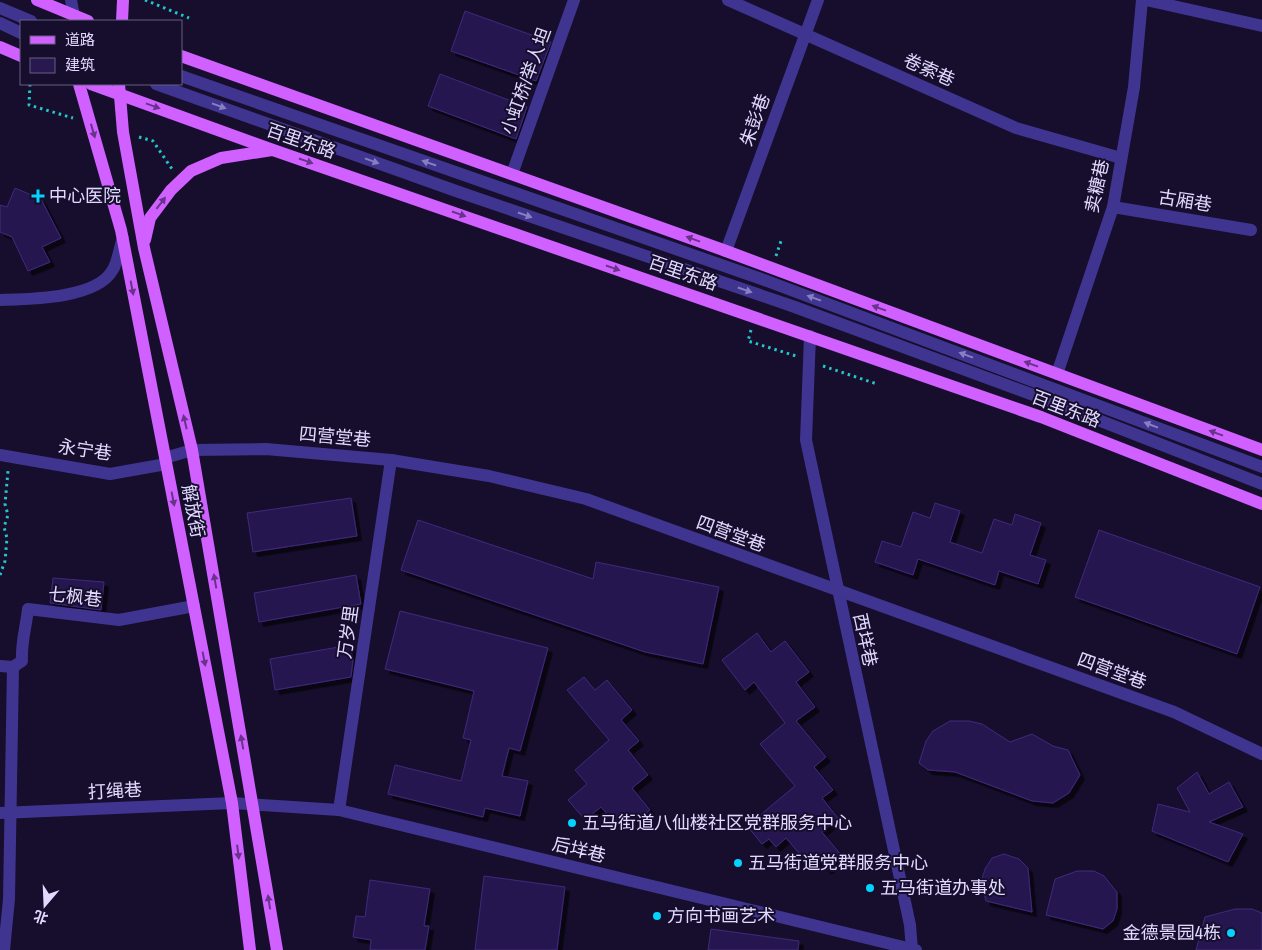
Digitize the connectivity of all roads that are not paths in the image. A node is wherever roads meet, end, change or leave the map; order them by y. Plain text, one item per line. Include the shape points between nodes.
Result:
1 (37, 0) edge
2 (71, 0) edge
3 (123, 0) edge
4 (574, 0) edge
5 (728, 0) edge
6 (818, 0) edge
7 (1142, 0) edge
8 (1146, 0) edge
9 (0, 8) edge
10 (74, 19) edge
11 (29, 20) edge
12 (122, 20) edge
13 (0, 23) edge
14 (1262, 26) edge
15 (20, 33) edge
16 (805, 34) junction
17 (0, 46) edge
18 (20, 56) edge
19 (182, 56) edge
20 (182, 76) edge
21 (79, 85) edge
22 (96, 85) edge
23 (159, 85) edge
24 (119, 89) edge
25 (274, 150) junction
26 (1121, 158) junction
27 (512, 174) junction
28 (1113, 207) junction
29 (1251, 230) dead end
30 (123, 238) junction
31 (144, 248) junction
32 (726, 251) junction
33 (0, 292) edge
34 (6, 300) edge
35 (810, 336) junction
36 (1057, 374) junction
37 (192, 450) junction
38 (1262, 450) edge
39 (3, 455) edge
40 (391, 460) junction
41 (166, 461) junction
42 (1262, 467) edge
43 (1262, 484) edge
44 (1262, 504) edge
45 (837, 592) junction
46 (194, 606) junction
47 (6, 666) edge
48 (1262, 754) edge
49 (232, 803) junction
50 (253, 806) junction
51 (339, 810) junction
52 (5, 813) edge
53 (4, 950) edge
54 (250, 950) edge
55 (277, 950) edge
56 (914, 950) edge

1 - 10 main road
2 - 10 street
3 - 12 main road
4 - 27 street, 小虹桥/举人坦
5 - 16 street, 卷索巷
6 - 16 street, 朱彭巷
7 - 26 street, 卖糖巷 via 1134,87
8 - 14 street
9 - 11 street
13 - 15 street
16 - 26 street, 卷索巷 via 1016,128
16 - 32 street, 朱彭巷
17 - 18 main road
19 - 27 main road, 百里东路
42 -> 20 street via 767,281
21 -> 30 main road, 解放街
22 - 24 main road, 百里东路
23 -> 43 street via 801,309
24 -> 25 main road, 百里东路
24 - 31 main road, 解放街 via 123,132
31 -> 25 main road via 150,218 171,190 191,171 220,158
25 -> 35 main road, 百里东路
26 - 28 street, 卖糖巷
32 -> 27 main road, 百里东路
28 - 29 street, 古厢巷
28 - 36 street, 卖糖巷
30 - 34 street via 112,272 97,285 47,298
30 -> 41 main road, 解放街
37 -> 31 main road, 解放街
36 -> 32 main road, 百里东路
33 - 34 street
35 - 44 main road, 百里东路 via 1041,417
35 - 45 street, 西垟巷 via 806,440
38 -> 36 main road, 百里东路
37 - 40 street, 四营堂巷 via 266,449
37 - 41 street, 四营堂巷
50 -> 37 main road, 解放街
39 - 41 street, 永宁巷 via 110,474
40 - 45 street, 四营堂巷 via 489,476 586,499
40 - 51 street, 万岁里
41 -> 46 main road, 解放街
45 - 48 street, 四营堂巷 via 1174,712
45 - 56 street, 西垟巷
46 - 47 street, 七枫巷 via 119,620 28,609 26,628 21,638 22,661
46 -> 49 main road, 解放街
47 - 52 street
49 - 50 street, 后垟巷
49 - 52 street, 打绳巷
49 -> 54 main road, 解放街
50 - 51 street, 后垟巷
55 -> 50 main road, 解放街
51 - 56 street, 后垟巷
52 - 53 street via 9,899

